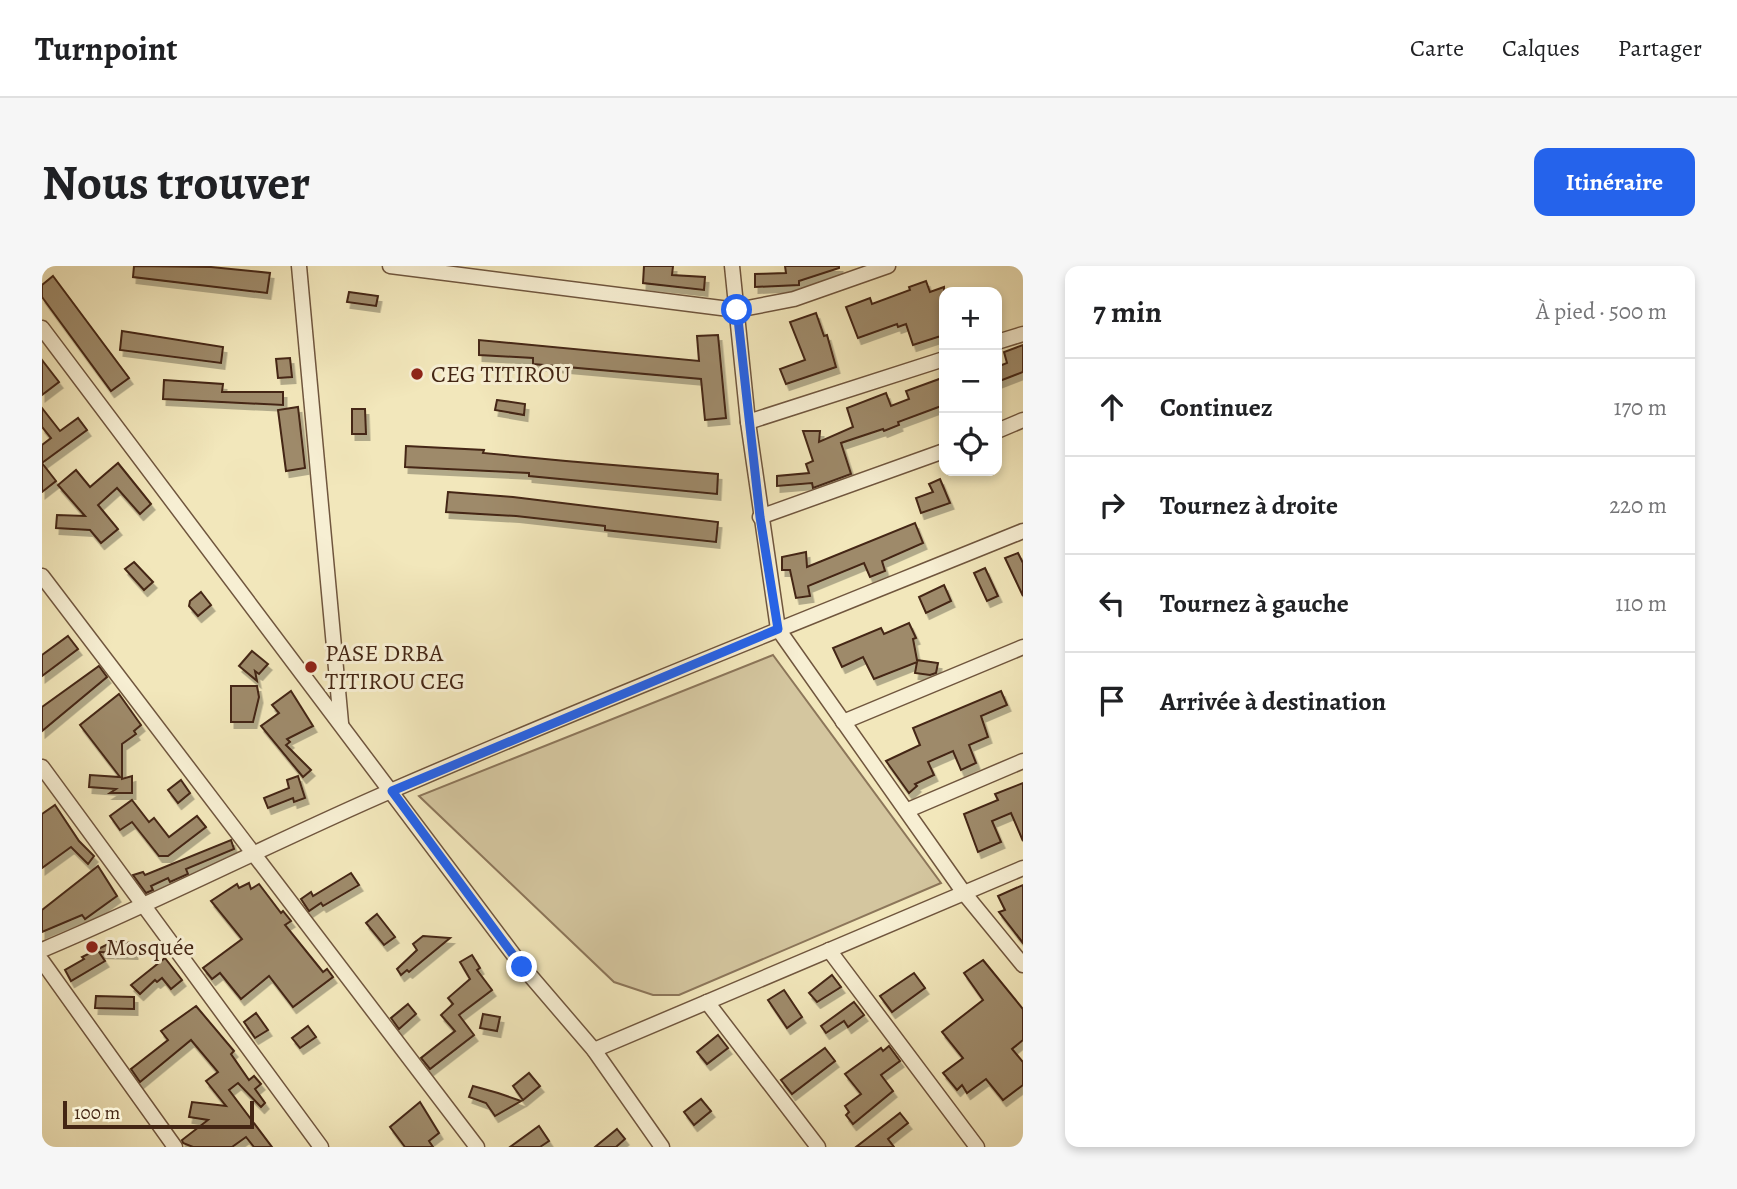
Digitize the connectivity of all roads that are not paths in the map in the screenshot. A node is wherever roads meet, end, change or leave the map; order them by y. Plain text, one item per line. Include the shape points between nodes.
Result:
1 (299, 266) edge
2 (390, 266) edge
3 (732, 266) edge
4 (888, 266) edge
5 (737, 310) junction
6 (42, 328) edge
7 (1023, 334) edge
8 (1002, 340) edge
9 (939, 361) edge
10 (1023, 420) edge
11 (748, 422) junction
12 (1002, 428) edge
13 (939, 453) edge
14 (760, 517) junction
15 (1023, 531) edge
16 (42, 576) edge
17 (778, 629) junction
18 (1023, 648) edge
19 (843, 722) junction
20 (341, 724) junction
21 (1023, 761) edge
22 (42, 767) edge
23 (392, 791) junction
24 (908, 810) junction
25 (256, 854) junction
26 (1023, 868) edge
27 (964, 893) junction
28 (146, 906) junction
29 (42, 950) edge
30 (829, 950) junction
31 (42, 961) edge
32 (1023, 965) edge
33 (707, 1002) junction
34 (594, 1050) junction
35 (175, 1147) edge
36 (321, 1147) edge
37 (477, 1147) edge
38 (662, 1147) edge
39 (818, 1147) edge
40 (977, 1147) edge

1 - 20 street
2 - 5 street
3 - 5 street
4 - 5 street via 794,299
5 - 11 street
6 - 20 street
7 - 8 street
9 - 11 street
10 - 12 street
11 - 14 street
13 - 14 street
14 - 17 street
15 - 17 street
16 - 25 street
17 - 19 street
17 - 23 street
18 - 19 street
19 - 24 street
20 - 23 street
21 - 24 street
22 - 28 street
23 - 25 street
23 - 34 street via 522,967
24 - 27 street
25 - 28 street
25 - 37 street
26 - 27 street
27 - 30 street
27 - 32 street
28 - 29 street
28 - 36 street
30 - 33 street
30 - 40 street
31 - 35 street
33 - 34 street
33 - 39 street
34 - 38 street

